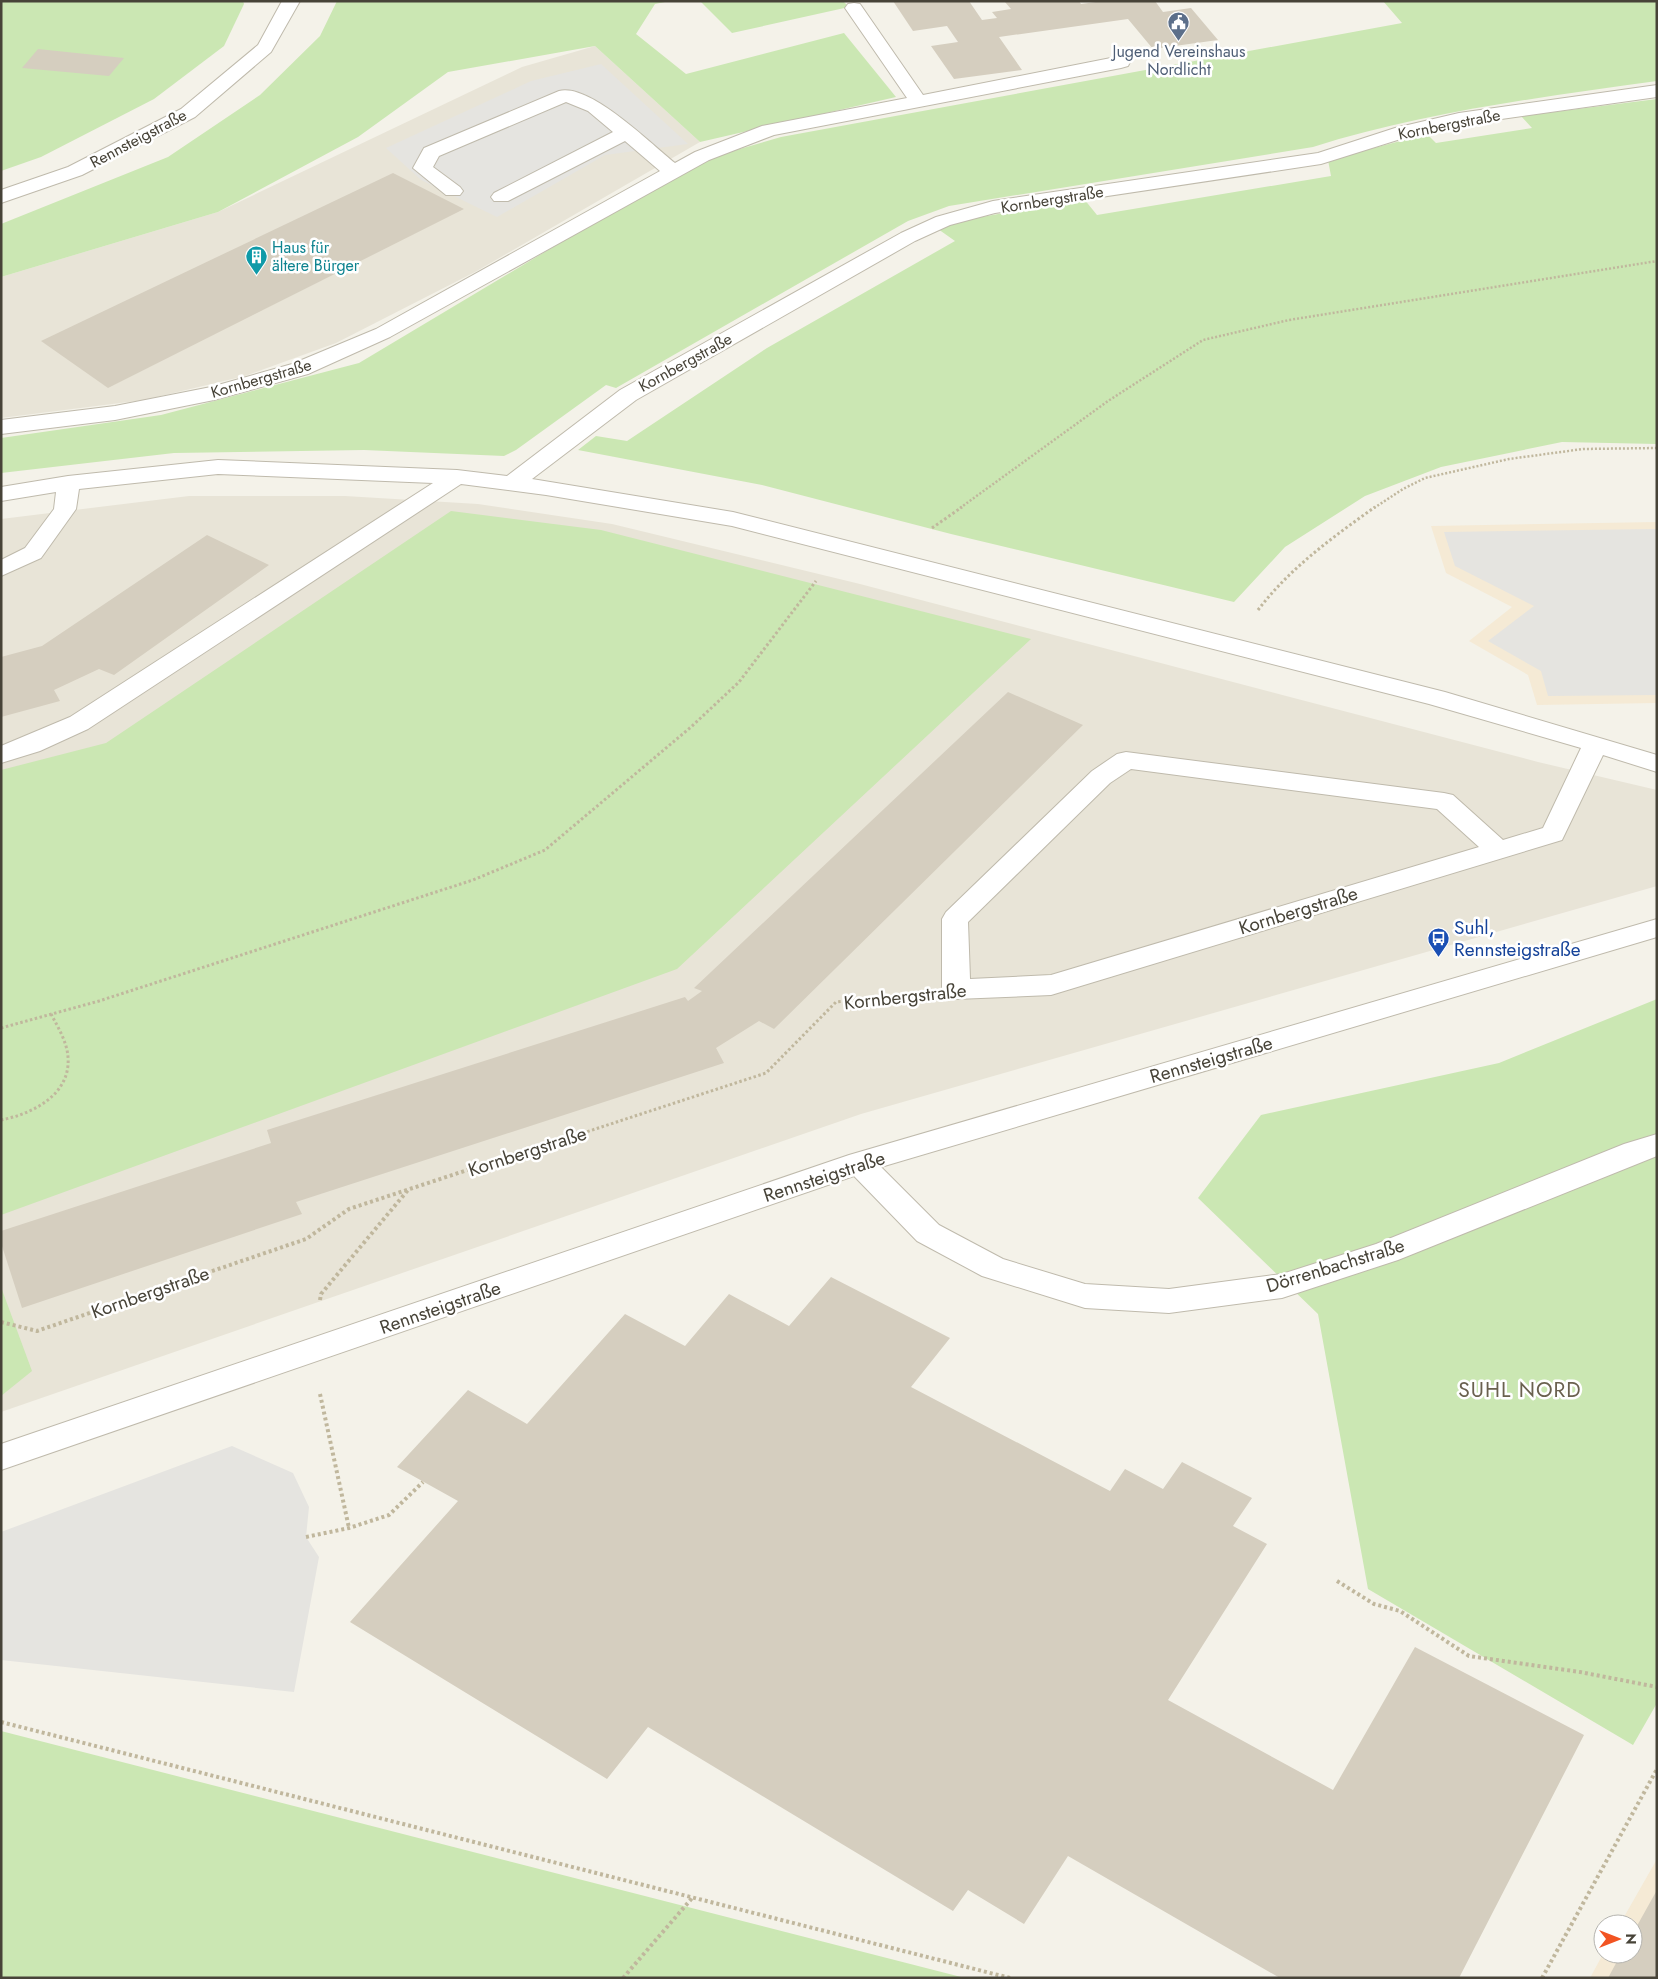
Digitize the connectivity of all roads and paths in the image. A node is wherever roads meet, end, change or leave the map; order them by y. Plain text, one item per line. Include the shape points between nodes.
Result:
1 (291, 1) edge
2 (854, 8) dead end
3 (1121, 62) dead end
4 (1657, 92) edge
5 (919, 102) junction
6 (626, 133) junction
7 (672, 171) junction
8 (453, 191) dead end
9 (1, 196) edge
10 (501, 198) dead end
11 (1657, 260) edge
12 (1, 427) edge
13 (1657, 448) edge
14 (456, 477) junction
15 (68, 483) junction
16 (514, 483) junction
17 (1, 494) edge
18 (843, 547) junction
19 (903, 562) junction
20 (1, 569) edge
21 (1234, 647) junction
22 (1596, 744) junction
23 (1, 755) edge
24 (1657, 764) edge
25 (1498, 850) junction
26 (1657, 928) edge
27 (956, 989) junction
28 (52, 1014) junction
29 (1, 1028) edge
30 (1, 1120) edge
31 (1657, 1145) edge
32 (859, 1163) junction
33 (408, 1189) junction
34 (1, 1322) edge
35 (310, 1352) junction
36 (1, 1457) edge
37 (424, 1482) dead end
38 (349, 1528) junction
39 (306, 1537) dead end
40 (1337, 1581) dead end
41 (1657, 1687) edge
42 (1, 1722) edge
43 (1657, 1769) edge
44 (693, 1897) junction
45 (623, 1978) edge
46 (1010, 1978) edge
47 (1542, 1978) edge

1 - 9 street, Rennsteigstraße via 265,48 188,113 75,171
2 - 5 street
3 - 5 street, Kornbergstraße
4 - 16 street, Kornbergstraße via 1458,119 1402,132 1322,158 993,207 943,221 908,237 628,395
5 - 7 street, Kornbergstraße via 769,130
6 - 7 street
6 - 8 street via 595,107 566,95 431,152 423,168
6 - 10 street
7 - 12 street, Kornbergstraße via 384,333 300,369 214,393 115,414
11 - 19 path via 1288,320 1203,340 1108,400 927,531
13 - 21 path via 1616,445 1556,452 1486,463 1421,480 1383,502 1275,587
14 - 15 street via 218,467
14 - 16 street
14 - 23 street via 78,723
15 - 17 street
15 - 20 street via 65,509 33,553
16 - 18 street via 733,519
18 - 19 street
18 - 28 path via 739,682 545,850 473,880
19 - 21 street
21 - 22 street via 1436,698
22 - 24 street
22 - 25 street, Kornbergstraße via 1553,834
25 - 27 street, Kornbergstraße via 1051,985
25 - 27 street via 1444,801 1126,760 1101,777 955,919
26 - 32 street, Rennsteigstraße
27 - 33 path, Kornbergstraße via 836,1002 766,1073
28 - 29 path
28 - 30 path via 64,1040 68,1058 66,1076 57,1091 40,1107 22,1116
31 - 32 street, Dörrenbachstraße via 1386,1252 1290,1283 1169,1301 1085,1296 993,1268 928,1233
32 - 35 street, Rennsteigstraße
33 - 34 path, Kornbergstraße via 349,1209 306,1239 36,1331
33 - 35 path via 321,1294
35 - 36 street, Rennsteigstraße
35 - 38 path
37 - 38 path via 389,1515
38 - 39 path
40 - 41 path via 1374,1604 1400,1611 1469,1656
42 - 44 path
43 - 47 path
44 - 45 path
44 - 46 path

